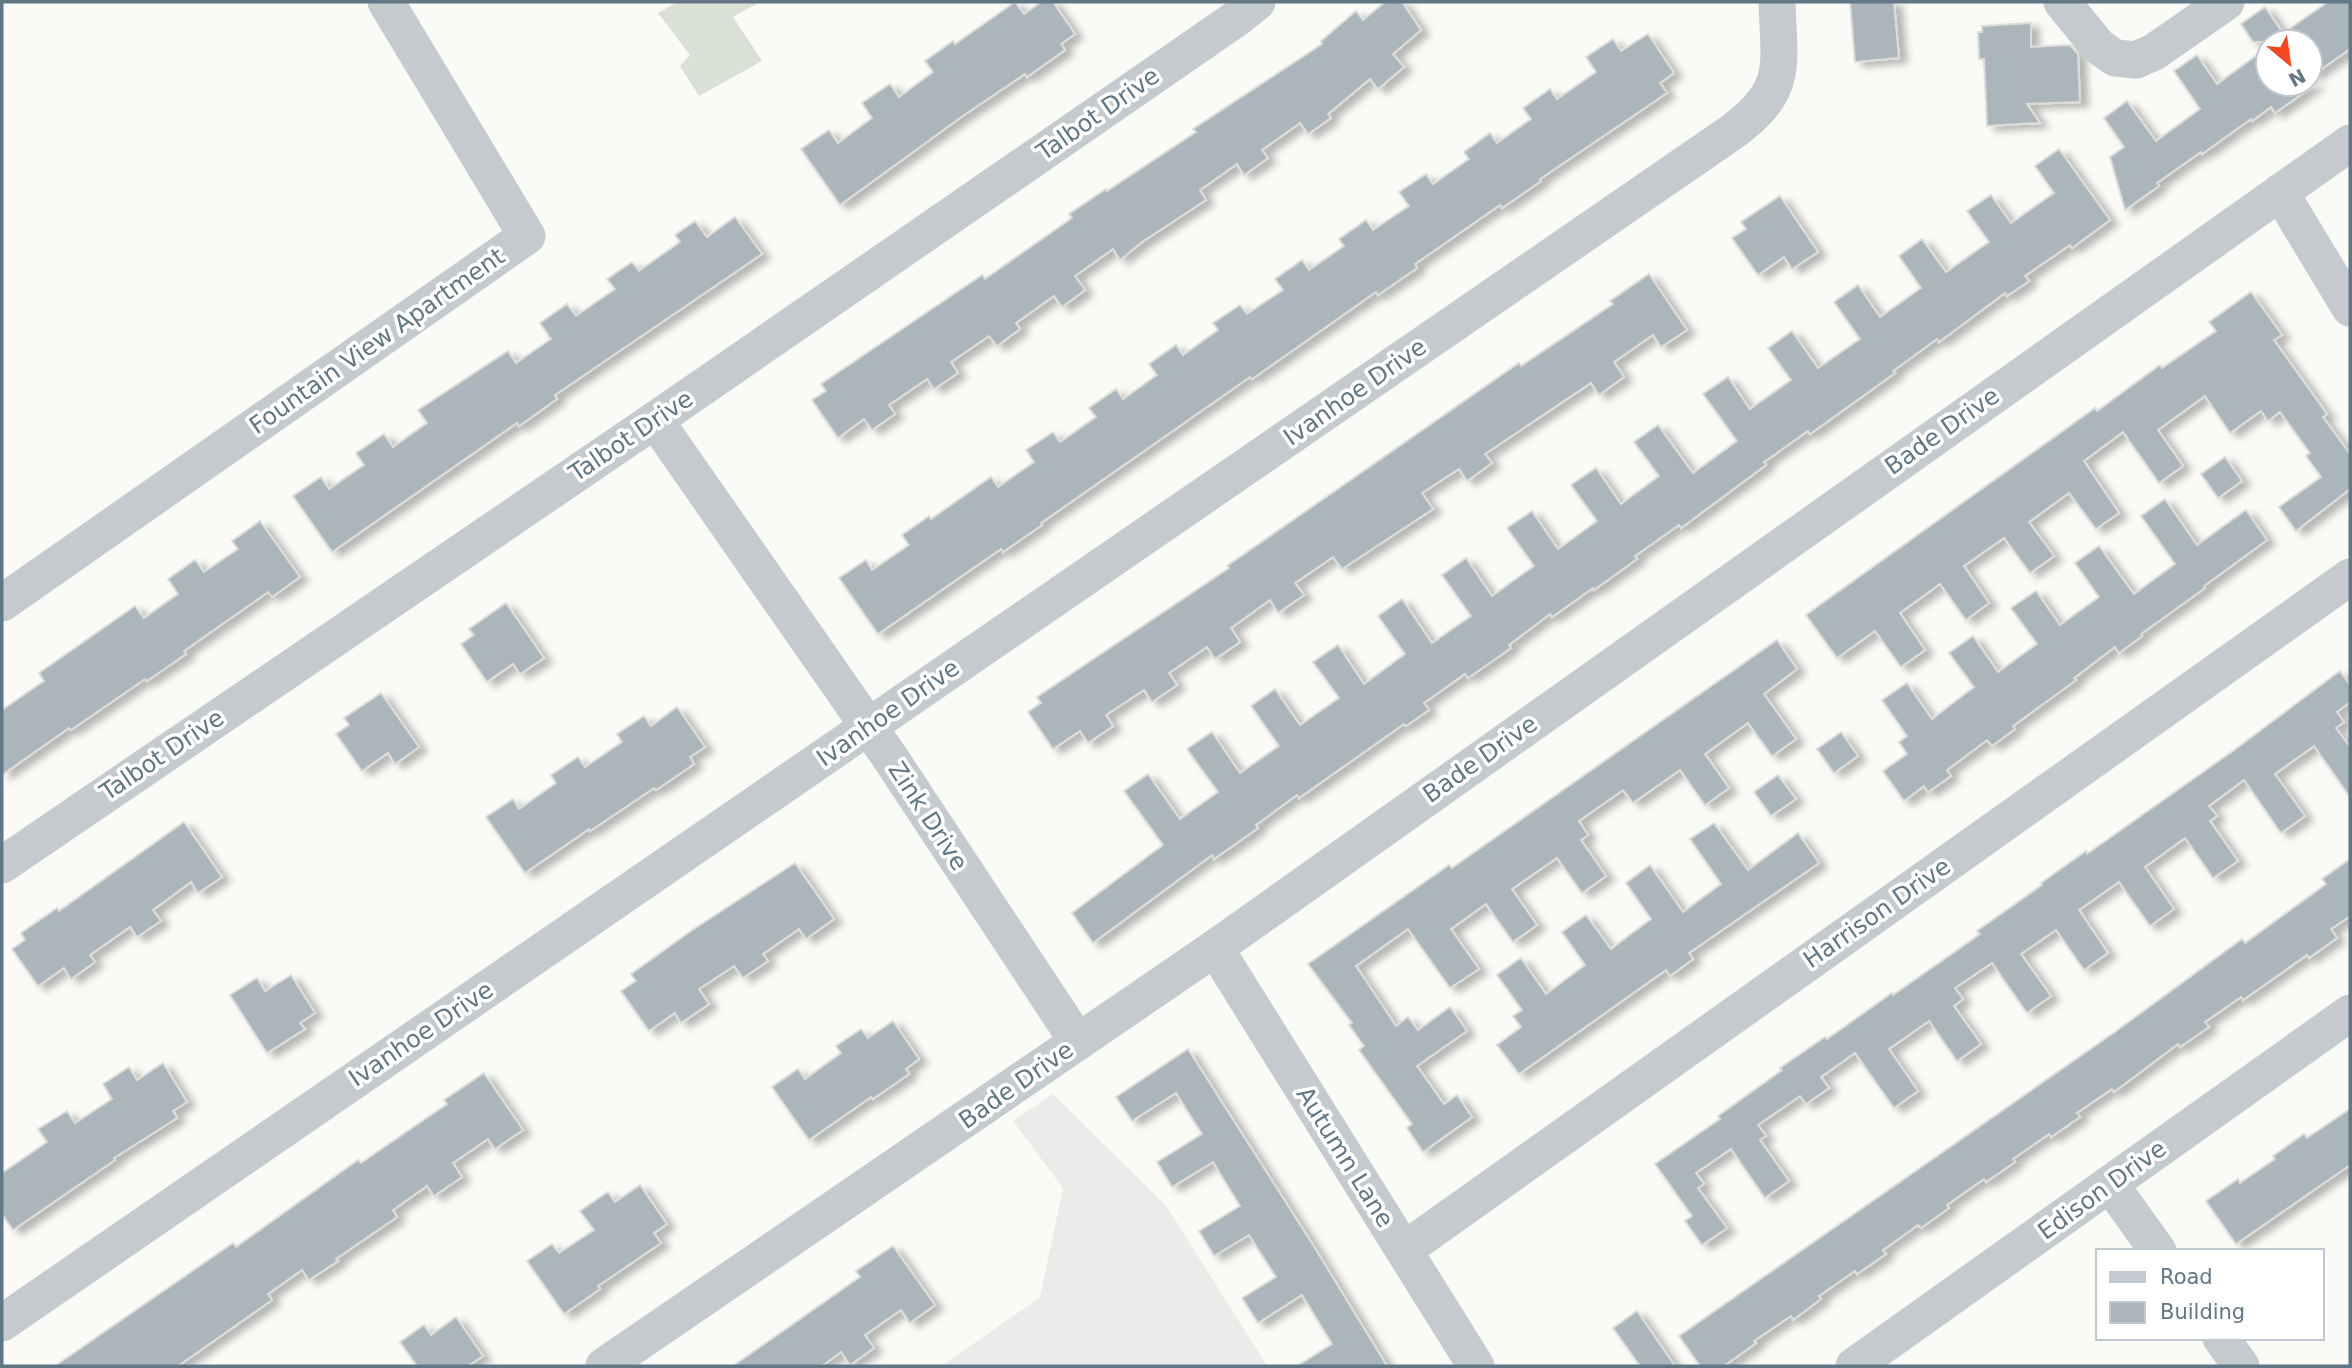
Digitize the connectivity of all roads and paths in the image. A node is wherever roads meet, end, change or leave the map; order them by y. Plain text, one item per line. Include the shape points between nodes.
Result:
1 (386, 2) edge
2 (1777, 2) edge
3 (2062, 2) edge
4 (2226, 2) edge
5 (1240, 7) edge
6 (2350, 144) edge
7 (2280, 192) junction
8 (2350, 308) edge
9 (655, 420) junction
10 (2350, 577) edge
11 (2, 603) edge
12 (868, 726) junction
13 (2, 865) edge
14 (1214, 948) junction
15 (2350, 1013) edge
16 (1078, 1042) junction
17 (2110, 1184) junction
18 (2157, 1249) edge
19 (1404, 1250) junction
20 (2, 1323) edge
21 (2222, 1340) edge
22 (604, 1366) edge
23 (1476, 1366) edge
24 (1854, 1366) edge
25 (2241, 1366) edge

1 - 11 street, Fountain View Apartment via 527,236
2 - 12 street, Ivanhoe Drive via 1777,78 1756,114
3 - 4 street via 2098,46 2115,58 2136,60
5 - 9 street, Talbot Drive
6 - 7 street, Bade Drive
7 - 8 street
7 - 14 street, Bade Drive
9 - 12 street, Zink Drive
9 - 13 street, Talbot Drive
10 - 19 street, Harrison Drive
12 - 16 street, Zink Drive
12 - 20 street, Ivanhoe Drive
14 - 16 street, Bade Drive
14 - 19 street, Autumn Lane
15 - 17 street, Edison Drive
16 - 22 street, Bade Drive
17 - 18 street
17 - 24 street, Edison Drive
19 - 23 street, Autumn Lane
21 - 25 street

